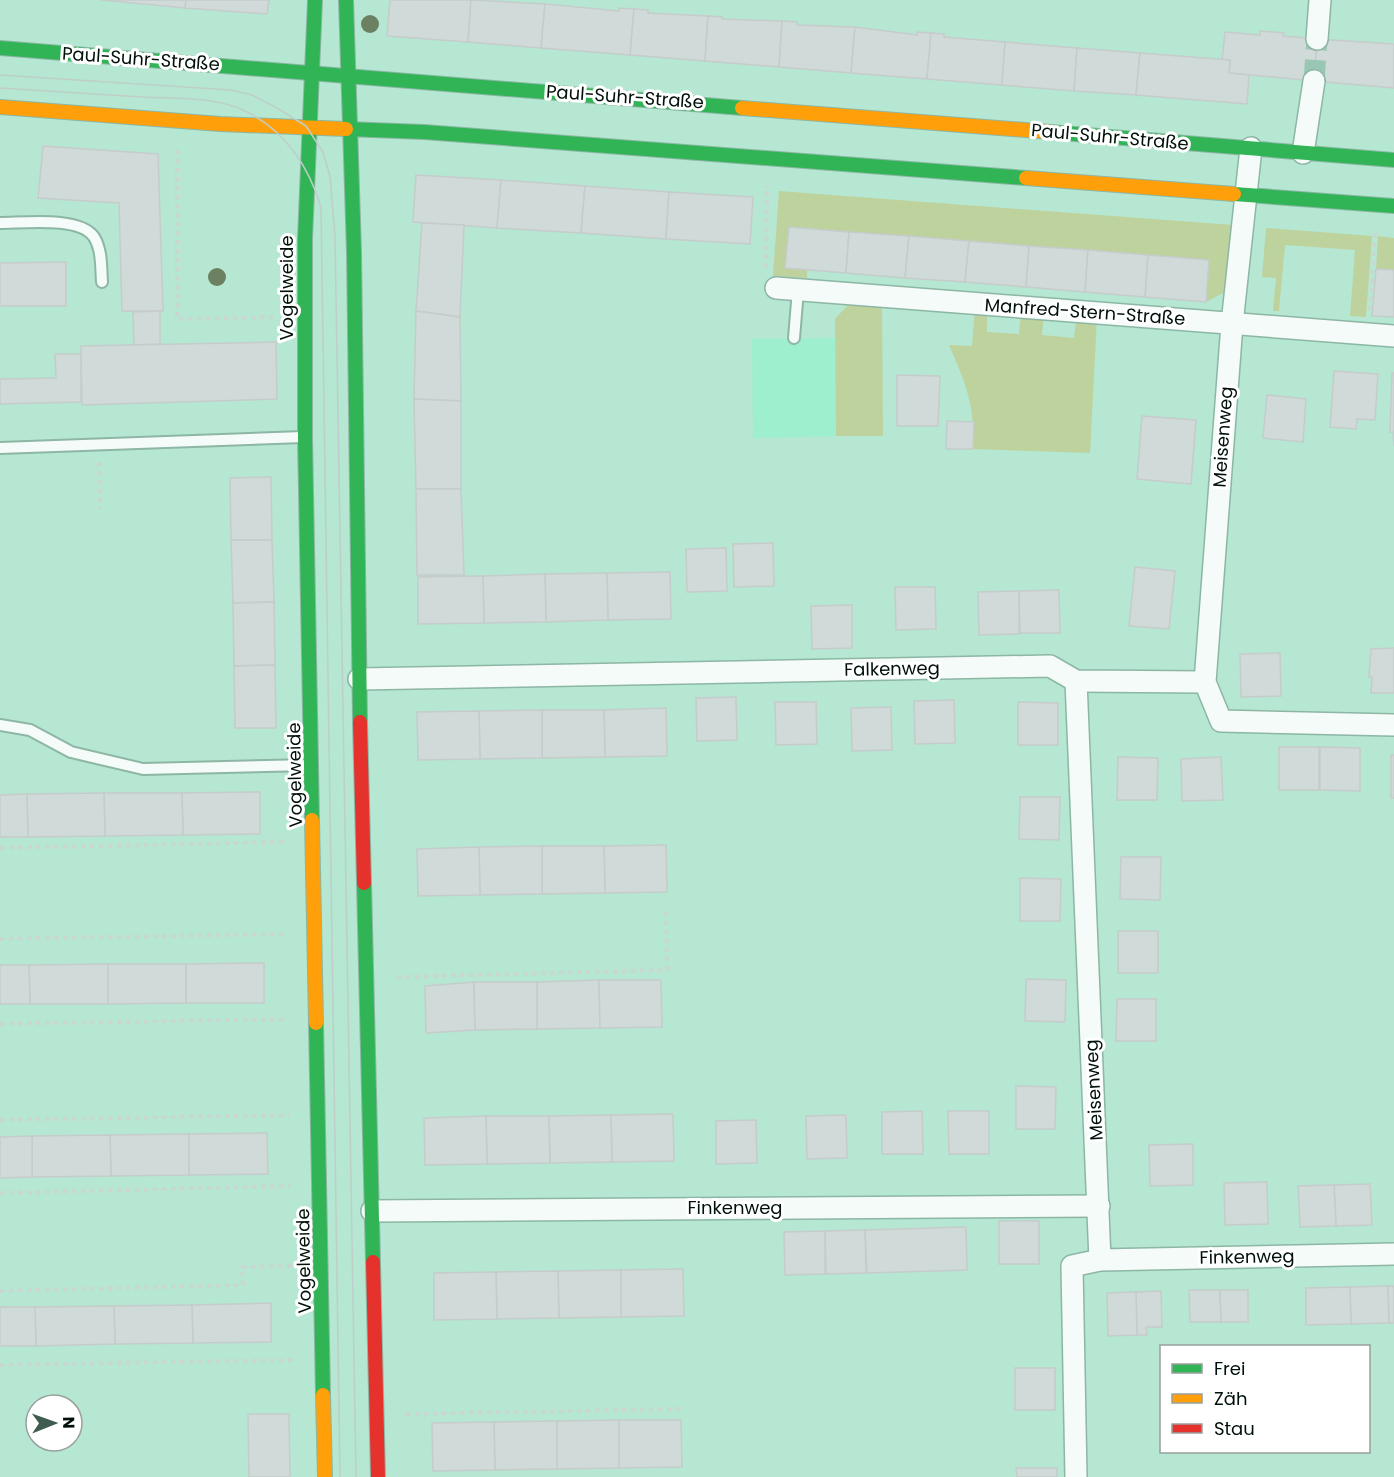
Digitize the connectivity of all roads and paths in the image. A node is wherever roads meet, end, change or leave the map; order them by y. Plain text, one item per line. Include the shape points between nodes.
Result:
1 (315, 0) edge
2 (346, 0) edge
3 (1320, 0) edge
4 (1317, 39) tunnel mouth
5 (0, 48) edge
6 (312, 72) junction
7 (347, 75) junction
8 (1314, 81) tunnel mouth
9 (0, 107) edge
10 (310, 126) junction
11 (348, 128) junction
12 (177, 144) dead end
13 (1251, 148) junction
14 (1304, 153) junction
15 (1394, 160) edge
16 (768, 178) dead end
17 (1246, 193) junction
18 (1394, 206) edge
19 (0, 223) edge
20 (1375, 227) dead end
21 (102, 282) dead end
22 (776, 288) joint
23 (798, 290) junction
24 (281, 316) dead end
25 (1232, 324) junction
26 (1368, 334) junction
27 (1394, 336) edge
28 (794, 338) dead end
29 (305, 437) junction
30 (98, 445) junction
31 (0, 448) edge
32 (100, 509) dead end
33 (359, 679) junction
34 (1076, 681) junction
35 (1205, 682) junction
36 (0, 725) edge
37 (1394, 725) edge
38 (313, 765) junction
39 (292, 842) dead end
40 (0, 848) edge
41 (666, 907) dead end
42 (294, 934) dead end
43 (0, 939) edge
44 (397, 976) dead end
45 (296, 1019) dead end
46 (0, 1024) edge
47 (298, 1114) dead end
48 (0, 1120) edge
49 (299, 1186) dead end
50 (0, 1193) edge
51 (1099, 1206) junction
52 (372, 1211) junction
53 (1394, 1254) edge
54 (1100, 1260) junction
55 (300, 1266) dead end
56 (0, 1291) edge
57 (303, 1360) dead end
58 (0, 1365) edge
59 (682, 1409) dead end
60 (406, 1414) dead end
61 (325, 1477) edge
62 (378, 1477) edge
63 (1076, 1477) edge

1 - 6 street, Vogelweide
2 - 7 street
3 - 4 street
5 - 6 street, Paul-Suhr-Straße
6 - 7 street, Paul-Suhr-Straße
6 - 10 street, Vogelweide
7 - 11 street
7 - 13 street, Paul-Suhr-Straße
8 - 14 street
9 - 10 street via 220,124
10 - 11 street
10 - 29 street, Vogelweide via 305,239
11 - 17 street
11 - 33 street via 354,252
12 - 24 path via 177,319
13 - 14 street, Paul-Suhr-Straße
13 - 17 street
14 - 15 street, Paul-Suhr-Straße
16 - 22 path via 766,288
17 - 18 street
17 - 25 street, Meisenweg
19 - 21 lane via 81,225 99,247
20 - 26 path
22 - 23 street, Manfred-Stern-Straße
23 - 25 street, Manfred-Stern-Straße
23 - 28 lane
25 - 26 street, Manfred-Stern-Straße
25 - 35 street, Meisenweg
26 - 27 street, Manfred-Stern-Straße
29 - 30 lane
29 - 38 street, Vogelweide
30 - 31 lane
30 - 32 path
33 - 34 street, Falkenweg via 1050,666
33 - 52 street
34 - 35 street, Falkenweg
34 - 51 street, Meisenweg
35 - 37 street via 1221,721
36 - 38 lane via 30,730 71,752 143,769
38 - 61 street, Vogelweide
39 - 40 path
41 - 44 path via 667,970
42 - 43 path
45 - 46 path
47 - 48 path
49 - 50 path
51 - 52 street, Finkenweg
51 - 54 street, Meisenweg
52 - 62 street
53 - 54 street, Finkenweg
54 - 63 street via 1072,1266
55 - 56 path via 242,1267 243,1286
57 - 58 path
59 - 60 path

